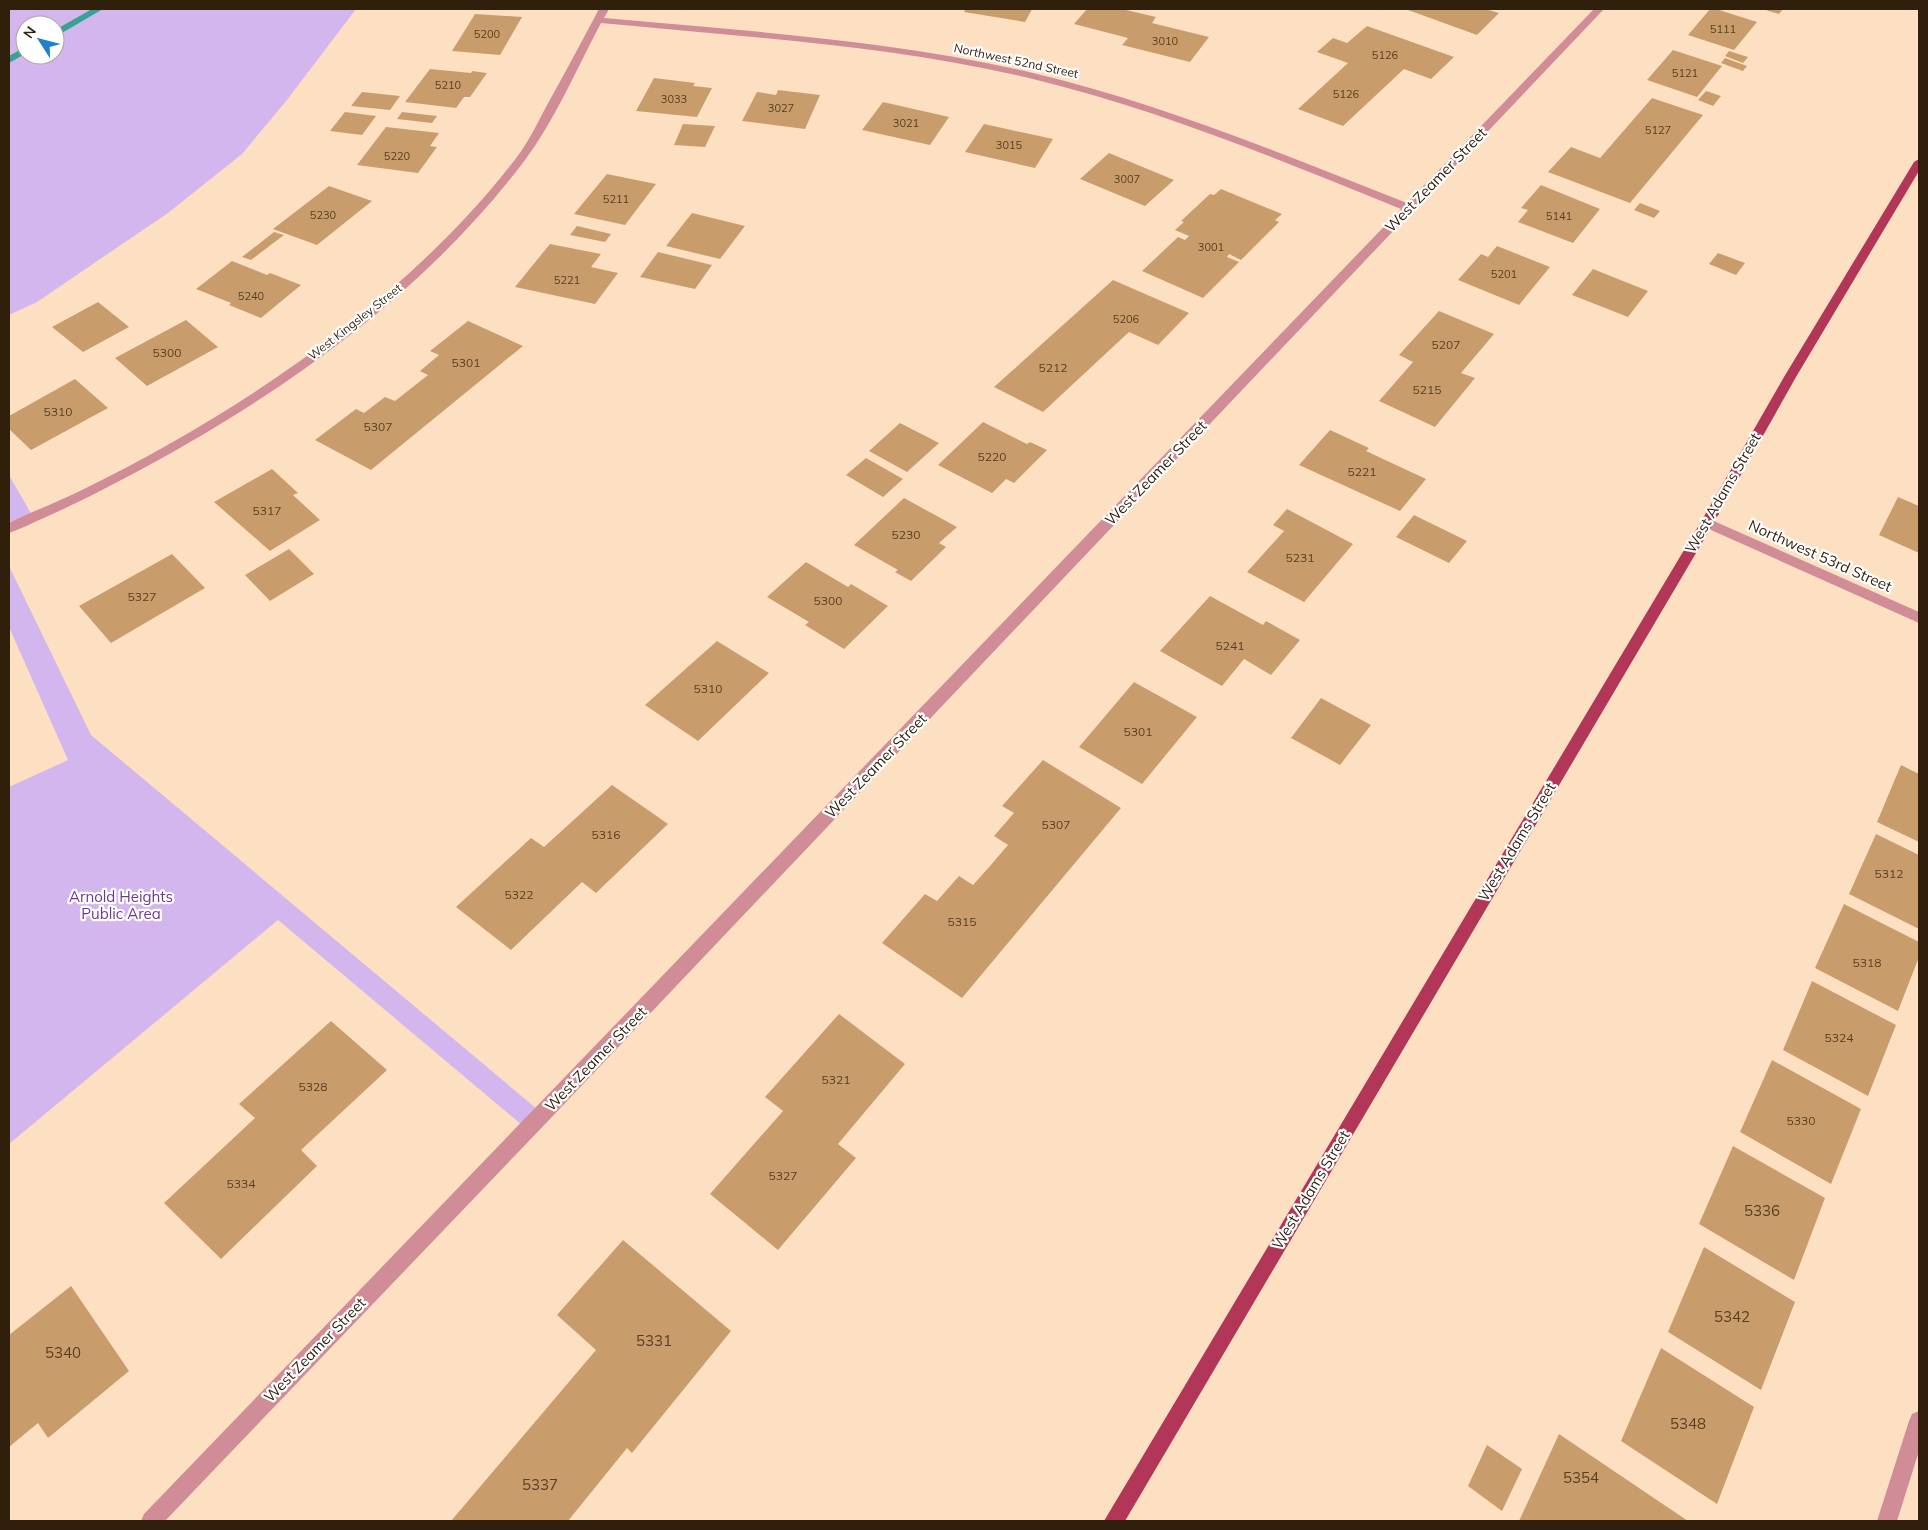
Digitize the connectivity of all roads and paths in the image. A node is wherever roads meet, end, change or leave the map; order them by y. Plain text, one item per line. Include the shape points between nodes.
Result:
1 (604, 9) edge
2 (1599, 9) edge
3 (598, 20) junction
4 (1919, 162) edge
5 (1409, 208) junction
6 (1707, 523) junction
7 (9, 528) edge
8 (1919, 618) edge
9 (1919, 1421) edge
10 (151, 1521) edge
11 (1114, 1521) edge
12 (1887, 1521) edge

1 - 3 street, West Kingsley Street
2 - 5 street, West Zeamer Street
3 - 5 street, Northwest 52nd Street via 850,44 934,56 1028,75 1110,96 1193,123
3 - 7 street, West Kingsley Street via 522,156 456,234 396,292 280,379 187,439 85,493
4 - 6 main road, West Adams Street
5 - 10 street, West Zeamer Street
6 - 8 street, Northwest 53rd Street
6 - 11 main road, West Adams Street
9 - 12 street

